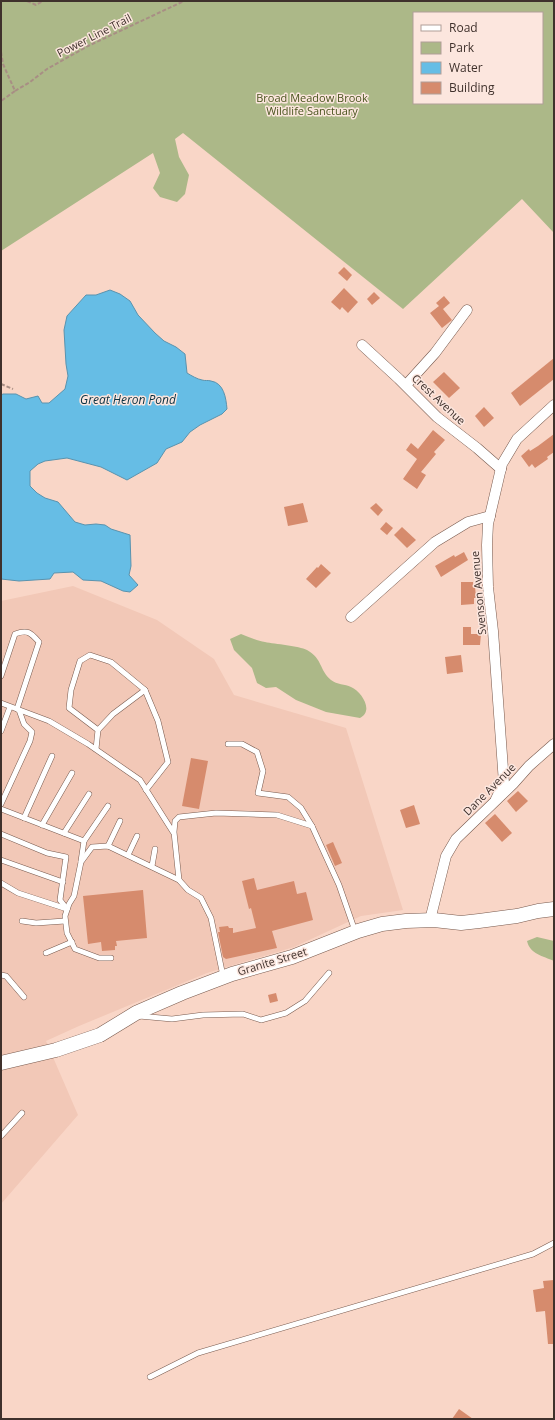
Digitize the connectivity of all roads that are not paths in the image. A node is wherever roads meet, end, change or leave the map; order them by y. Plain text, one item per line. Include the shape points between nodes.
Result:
1 (467, 310) dead end
2 (362, 345) dead end
3 (406, 385) junction
4 (554, 406) edge
5 (501, 469) junction
6 (490, 516) junction
7 (351, 617) dead end
8 (1, 676) edge
9 (145, 690) junction
10 (1, 703) edge
11 (10, 707) junction
12 (18, 710) junction
13 (98, 730) junction
14 (1, 731) edge
15 (228, 744) dead end
16 (554, 744) edge
17 (96, 749) junction
18 (52, 756) dead end
19 (72, 773) dead end
20 (146, 790) junction
21 (89, 794) dead end
22 (496, 799) junction
23 (1, 804) edge
24 (108, 806) dead end
25 (1, 809) edge
26 (24, 818) junction
27 (120, 820) dead end
28 (42, 825) junction
29 (312, 826) junction
30 (174, 832) junction
31 (64, 833) junction
32 (1, 834) edge
33 (137, 836) dead end
34 (84, 841) junction
35 (108, 846) junction
36 (155, 849) dead end
37 (128, 855) junction
38 (1, 860) edge
39 (81, 862) junction
40 (152, 866) junction
41 (179, 880) junction
42 (63, 882) junction
43 (1, 883) edge
44 (67, 909) junction
45 (554, 910) edge
46 (430, 920) junction
47 (22, 921) dead end
48 (66, 921) junction
49 (355, 932) junction
50 (72, 942) junction
51 (46, 953) dead end
52 (111, 958) dead end
53 (329, 973) dead end
54 (1, 975) edge
55 (223, 977) junction
56 (24, 997) dead end
57 (132, 1016) junction
58 (1, 1063) edge
59 (22, 1113) dead end
60 (1, 1136) edge
61 (554, 1243) edge
62 (150, 1377) dead end

1 - 3 street via 435,353
2 - 3 street, Crest Avenue
3 - 5 street, Crest Avenue via 437,416
4 - 5 street, Svenson Avenue via 517,438
5 - 6 street, Svenson Avenue
6 - 7 street via 468,522 435,542
6 - 22 street, Svenson Avenue via 486,545 488,587 494,631 504,783
8 - 12 lane via 15,634 22,631 32,633 39,642
9 - 13 lane via 113,714
9 - 13 lane via 111,662 90,655 80,661 71,690 69,708
9 - 20 lane via 158,721 168,762
10 - 11 lane
11 - 12 lane
11 - 14 lane
12 - 17 lane via 49,721
12 - 23 lane via 24,724 32,732
13 - 17 lane
15 - 29 lane via 242,744 257,752 263,771 258,793 288,797 301,808
16 - 22 street, Dane Avenue
17 - 20 lane via 140,780
18 - 26 lane
19 - 28 lane
20 - 30 lane
21 - 31 lane
22 - 46 street, Dane Avenue via 456,839 447,854
24 - 34 lane
25 - 26 lane
26 - 28 lane
27 - 35 lane
28 - 31 lane
29 - 30 lane via 277,815 216,813 179,817 175,821
29 - 49 lane via 339,885
30 - 41 lane
31 - 34 lane
32 - 42 lane via 66,857
33 - 37 lane
34 - 39 lane
35 - 37 lane
35 - 39 lane via 92,847
36 - 40 lane
37 - 40 lane
38 - 42 lane
39 - 44 lane via 74,896
40 - 41 lane
41 - 55 lane via 188,890 201,898 210,918
42 - 44 lane via 60,900
43 - 44 lane via 18,893
44 - 48 lane
45 - 46 street, Granite Street via 479,921
46 - 49 street, Granite Street via 382,924
47 - 48 lane
48 - 50 lane via 67,933
49 - 55 street, Granite Street via 292,957
50 - 51 lane
50 - 52 lane via 75,949 99,958
53 - 57 lane via 305,1001 286,1014 261,1020 243,1014 172,1019
54 - 56 lane via 6,976
55 - 57 street, Granite Street
57 - 58 street, Granite Street via 100,1035 50,1052
59 - 60 lane
61 - 62 lane via 533,1254 198,1353

